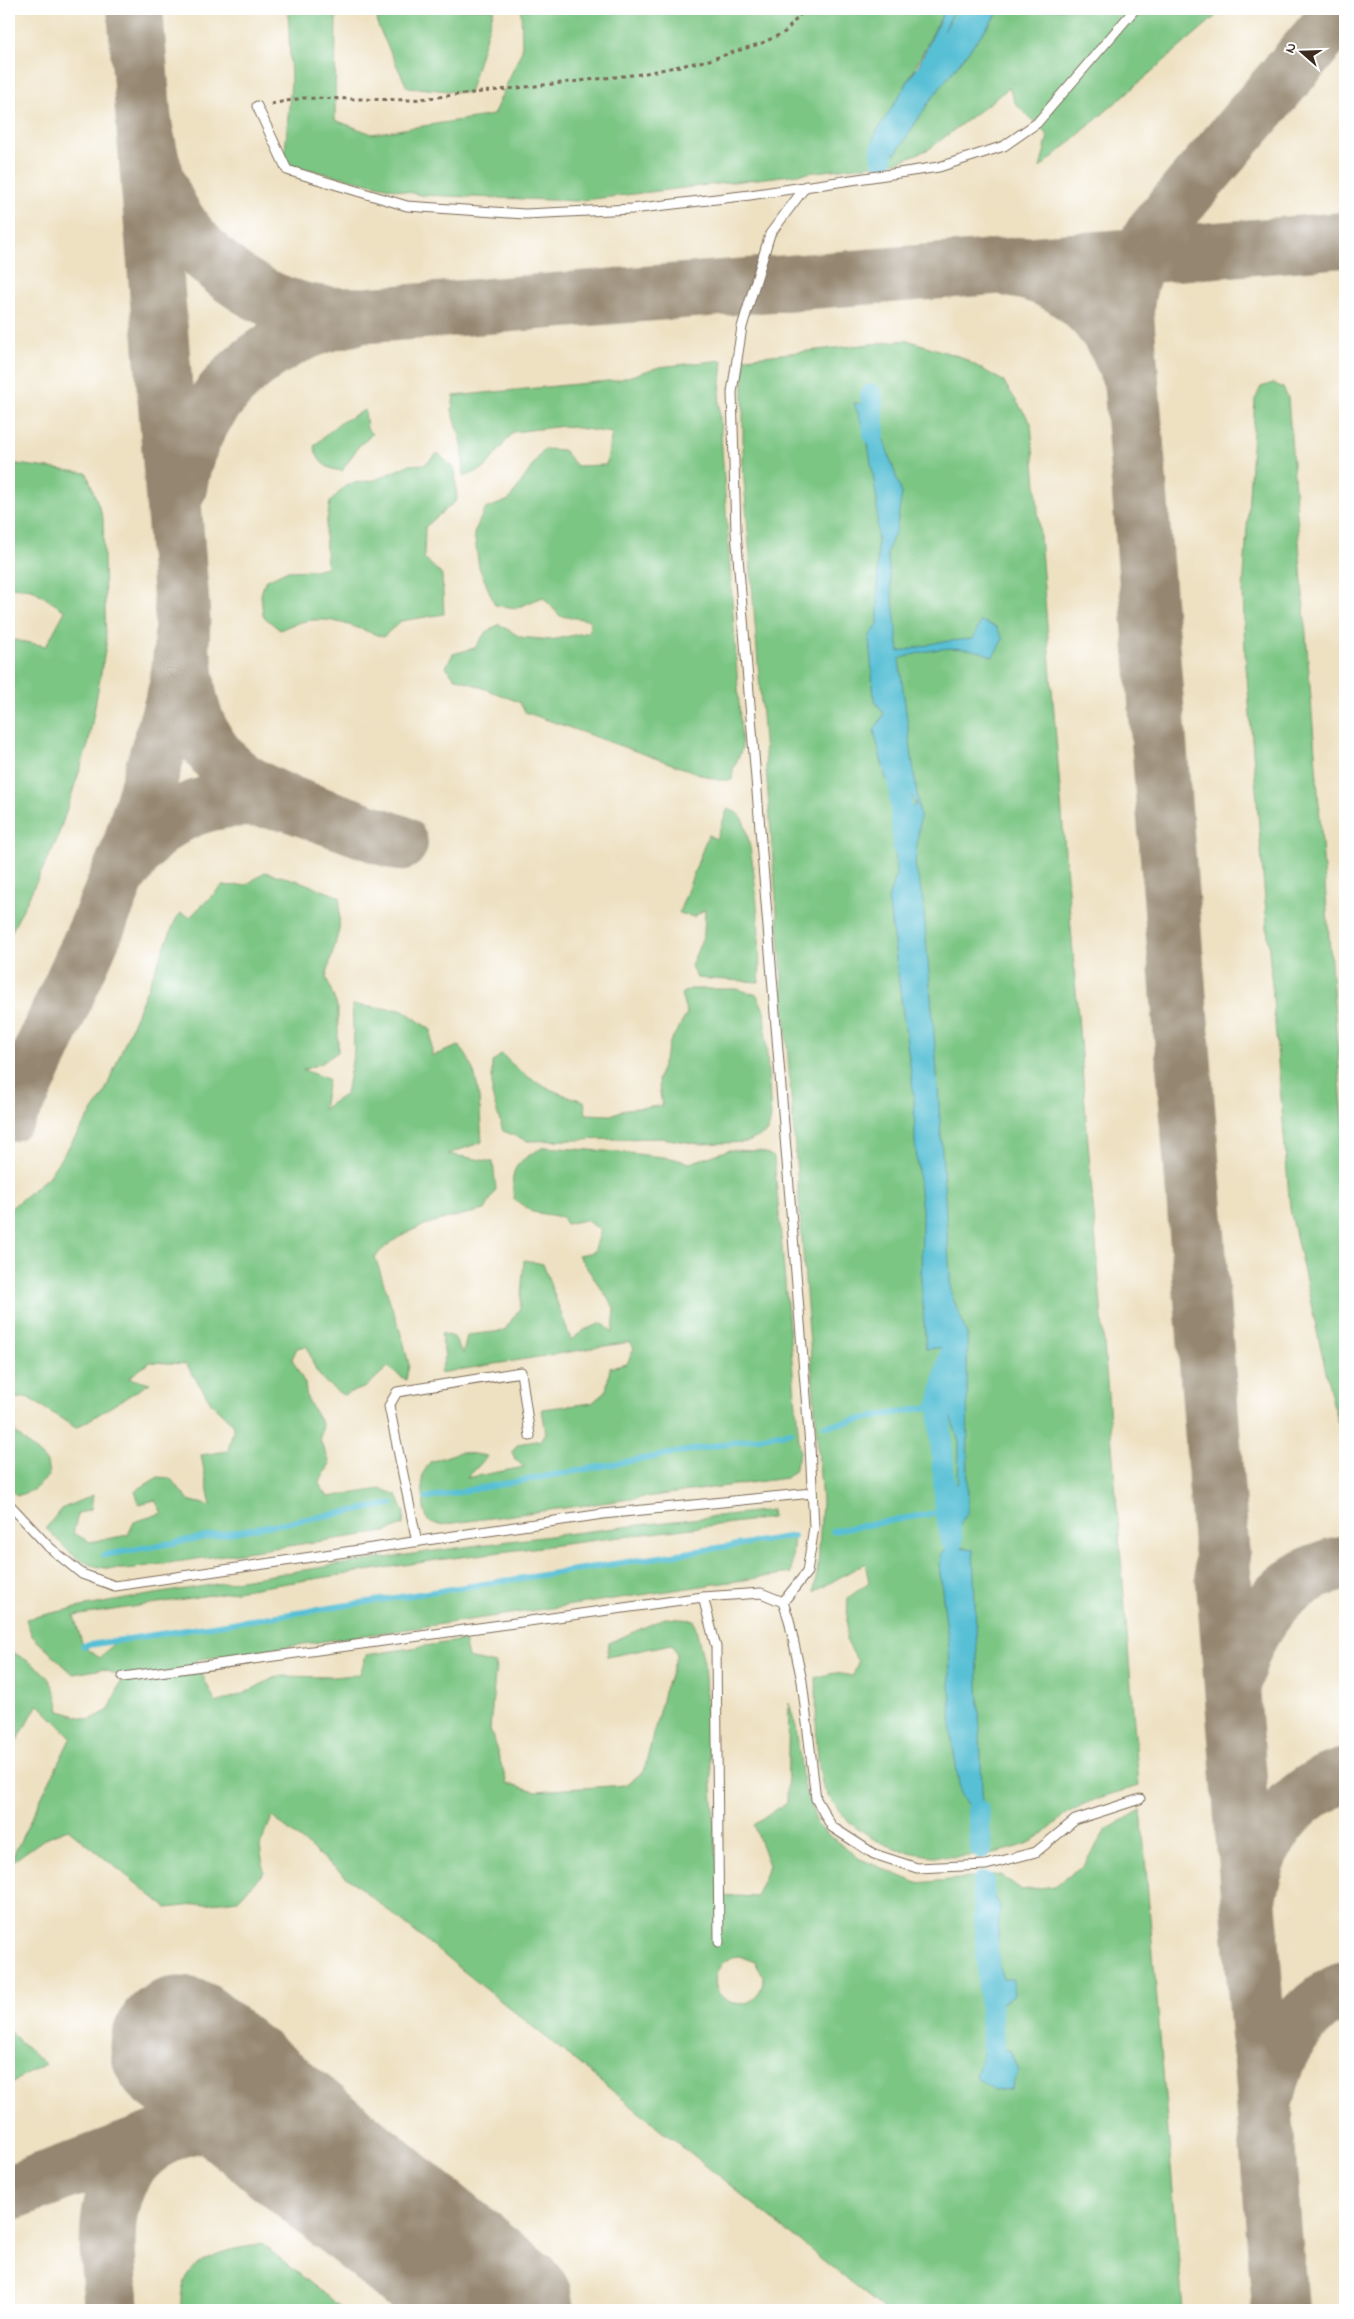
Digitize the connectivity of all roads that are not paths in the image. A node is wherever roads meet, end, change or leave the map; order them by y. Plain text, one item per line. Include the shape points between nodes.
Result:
1 (1135, 9) edge
2 (257, 106) road end
3 (806, 186) junction
4 (530, 1436) dead end
5 (812, 1493) junction
6 (9, 1504) edge
7 (417, 1542) junction
8 (703, 1597) junction
9 (783, 1602) junction
10 (123, 1677) dead end
11 (1140, 1799) dead end
12 (719, 1942) dead end

1 - 3 lane via 1037,123 1004,146 940,167
2 - 3 lane via 287,170 407,206 525,214 632,209
3 - 5 lane via 770,234 742,327 732,392 736,532
4 - 7 lane via 521,1372 398,1392 389,1406
5 - 7 lane via 602,1514
5 - 9 lane via 814,1527 807,1572
6 - 7 lane via 49,1547 82,1574 115,1586
8 - 9 lane via 761,1593
8 - 10 lane
8 - 12 lane via 716,1647
9 - 11 lane via 802,1681 816,1799 832,1827 874,1854 917,1868 986,1865 1036,1852 1075,1820

